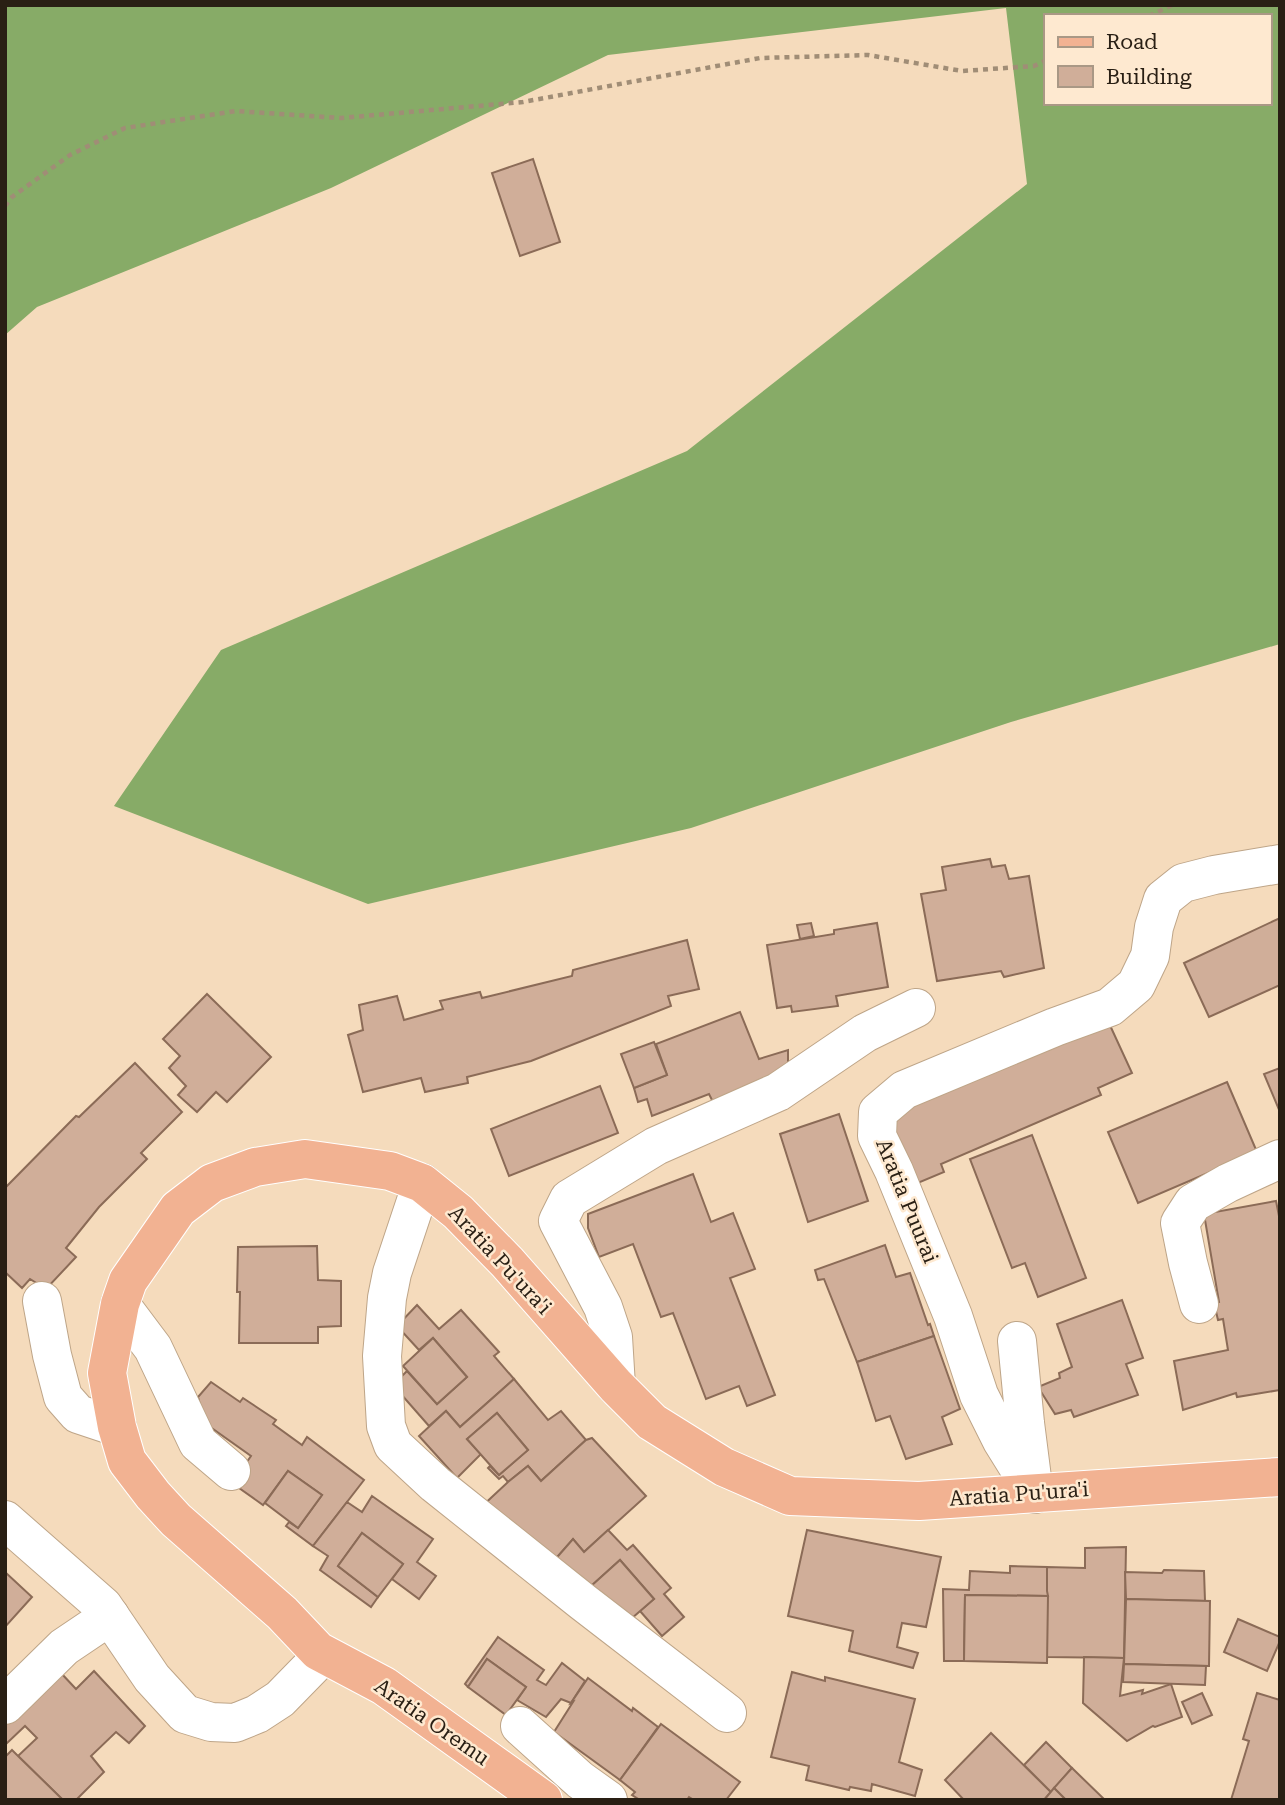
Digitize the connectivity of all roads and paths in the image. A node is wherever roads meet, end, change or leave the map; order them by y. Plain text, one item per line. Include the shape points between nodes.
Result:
1 (1172, 5) edge
2 (1153, 14) edge
3 (1044, 61) edge
4 (5, 206) edge
5 (1280, 864) edge
6 (916, 1008) dead end
7 (1280, 1159) edge
8 (422, 1183) junction
9 (42, 1301) dead end
10 (120, 1304) junction
11 (1199, 1304) dead end
12 (1017, 1342) dead end
13 (616, 1386) junction
14 (117, 1427) junction
15 (231, 1471) dead end
16 (1280, 1477) edge
17 (1035, 1494) junction
18 (5, 1520) edge
19 (110, 1616) junction
20 (321, 1653) junction
21 (5, 1705) edge
22 (727, 1713) dead end
23 (520, 1726) dead end
24 (583, 1793) edge
25 (543, 1800) edge

1 - 2 path
3 - 4 path via 962,71 868,55 760,58 523,102 341,118 236,111 125,128 70,155
5 - 17 street, Aratia Puurai via 1183,883 1163,899 1150,956 1136,985 1110,1007 904,1090 878,1112 877,1136 949,1304 979,1395
6 - 13 street via 865,1033 778,1092 656,1146 569,1199 558,1222 603,1307 612,1337
7 - 11 street via 1193,1203 1181,1223
8 - 10 main road, Aratia Pu'ura'i via 390,1171 305,1159 255,1167 212,1183 178,1209 128,1281
8 - 13 main road, Aratia Pu'ura'i via 483,1237
8 - 22 street via 387,1297 382,1356 386,1426 393,1445 435,1485
9 - 14 street via 63,1397 78,1414
10 - 14 main road, Aratia Pu'ura'i via 107,1373
10 - 15 street via 153,1349 198,1443
12 - 17 street
13 - 17 main road, Aratia Pu'ura'i via 652,1422 724,1467 790,1496 919,1501
14 - 20 main road, Aratia Pu'ura'i via 127,1461 153,1495
16 - 17 main road, Aratia Pu'ura'i
18 - 19 street
19 - 20 street via 152,1678 185,1714 211,1722 235,1723 257,1714 280,1699
19 - 21 street via 64,1647
20 - 25 main road, Aratia Oremu via 384,1686
23 - 24 street

